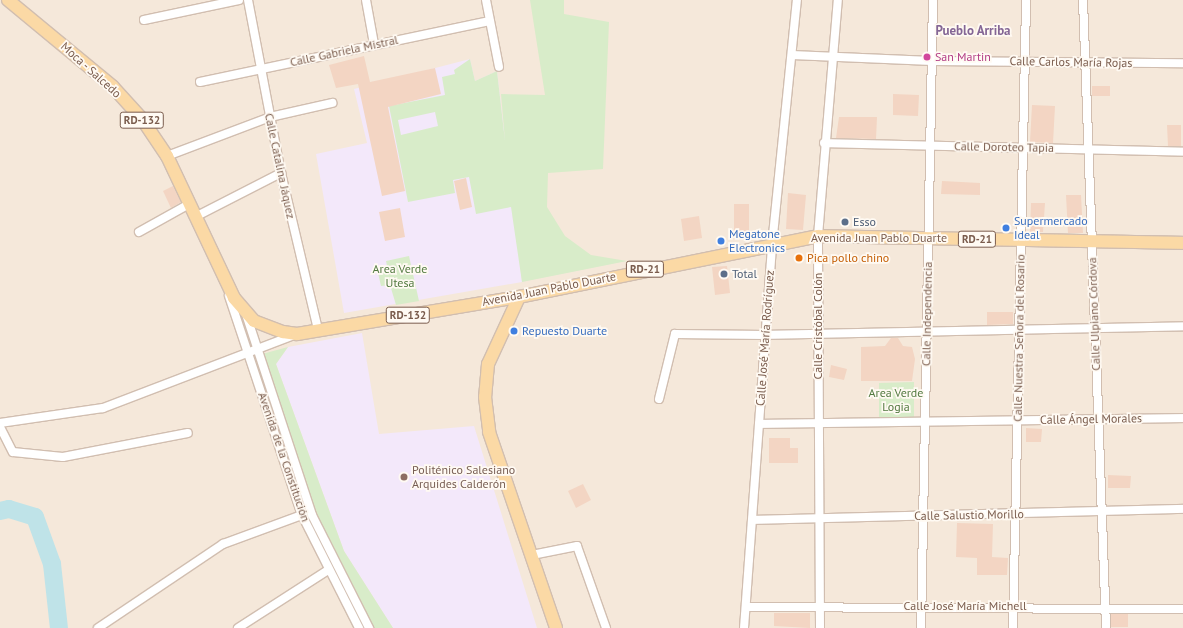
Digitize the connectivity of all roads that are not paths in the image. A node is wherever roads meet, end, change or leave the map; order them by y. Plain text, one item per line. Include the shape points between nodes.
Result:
1 (8, 0) edge
2 (239, 0) edge
3 (248, 0) edge
4 (366, 0) edge
5 (486, 0) edge
6 (797, 0) edge
7 (838, 0) edge
8 (933, 0) edge
9 (1026, 0) edge
10 (1082, 0) edge
11 (144, 20) dead end
12 (490, 21) junction
13 (374, 44) junction
14 (792, 55) junction
15 (832, 57) junction
16 (932, 62) junction
17 (1022, 62) junction
18 (1085, 62) junction
19 (1183, 64) edge
20 (499, 67) dead end
21 (260, 68) junction
22 (200, 82) dead end
23 (332, 103) dead end
24 (270, 117) junction
25 (824, 143) junction
26 (930, 146) junction
27 (1021, 148) junction
28 (1088, 149) junction
29 (1183, 152) edge
30 (167, 156) junction
31 (281, 172) junction
32 (189, 204) junction
33 (195, 217) junction
34 (139, 232) dead end
35 (818, 236) junction
36 (928, 237) junction
37 (1020, 240) junction
38 (1092, 240) junction
39 (1183, 243) edge
40 (772, 245) junction
41 (224, 280) junction
42 (519, 297) junction
43 (245, 312) junction
44 (1183, 326) edge
45 (1095, 328) junction
46 (318, 330) junction
47 (1018, 330) junction
48 (926, 332) junction
49 (297, 334) junction
50 (818, 334) junction
51 (765, 335) junction
52 (259, 347) junction
53 (248, 351) junction
54 (659, 400) dead end
55 (1183, 418) edge
56 (1098, 419) junction
57 (1018, 420) junction
58 (925, 422) junction
59 (0, 423) edge
60 (759, 424) junction
61 (817, 424) junction
62 (0, 427) edge
63 (188, 433) dead end
64 (1183, 509) edge
65 (1102, 511) junction
66 (1016, 513) junction
67 (302, 515) junction
68 (923, 515) junction
69 (818, 519) junction
70 (754, 520) junction
71 (532, 555) junction
72 (328, 570) junction
73 (921, 605) junction
74 (1014, 606) junction
75 (746, 607) junction
76 (820, 608) junction
77 (1105, 608) junction
78 (1183, 609) edge
79 (98, 628) edge
80 (238, 628) edge
81 (359, 628) edge
82 (369, 628) edge
83 (556, 628) edge
84 (606, 628) edge
85 (744, 628) edge
86 (820, 628) edge
87 (921, 628) edge
88 (1013, 628) edge
89 (1106, 628) edge

1 - 30 main road, Moca - Salcedo / RD-132 via 113,87 142,119
2 - 11 street
3 - 21 street, Calle Catalina Jáquez
4 - 13 street
5 - 12 street
6 - 14 street, Calle José María Rodríguez
7 - 15 street, Calle Cristóbal Colón
8 - 16 street, Calle Independencia
9 - 17 street, Calle Nuestra Señora del Rosario
10 - 18 street, Calle Ulpiano Córdova
12 - 13 street, Calle Gabriela Mistral
12 - 20 street
13 - 21 street, Calle Gabriela Mistral
14 - 15 street, Calle Carlos María Rojas
14 - 40 street, Calle José María Rodríguez
15 - 16 street, Calle Carlos María Rojas
15 - 25 street, Calle Cristóbal Colón
16 - 17 street, Calle Carlos María Rojas
16 - 26 street, Calle Independencia
17 - 18 street, Calle Carlos María Rojas
17 - 27 street, Calle Nuestra Señora del Rosario
18 - 19 street, Calle Carlos María Rojas
18 - 28 street, Calle Ulpiano Córdova
21 - 22 street, Calle Gabriela Mistral
21 - 24 street, Calle Catalina Jáquez
23 - 24 street
24 - 30 street
24 - 31 street, Calle Catalina Jáquez
25 - 26 street, Calle Doroteo Tapia
25 - 35 street, Calle Cristóbal Colón
26 - 27 street, Calle Doroteo Tapia
26 - 36 street, Calle Independencia
27 - 28 street, Calle Doroteo Tapia
27 - 37 street, Calle Nuestra Señora del Rosario
28 - 29 street, Calle Doroteo Tapia
28 - 38 street, Calle Ulpiano Córdova
30 - 32 main road, Moca - Salcedo / RD-132
31 - 33 street
31 - 46 street, Calle Catalina Jáquez
32 - 33 main road, Moca - Salcedo / RD-132
32 - 34 street
33 - 41 main road, Moca - Salcedo / RD-132
35 - 36 main road, Avenida Juan Pablo Duarte / RD-21
35 - 40 main road, Avenida Juan Pablo Duarte / RD-21
35 - 50 street, Calle Cristóbal Colón
36 - 37 main road, Avenida Juan Pablo Duarte / RD-21
36 - 48 street, Calle Independencia
37 - 38 main road, Avenida Juan Pablo Duarte / RD-21
37 - 47 street, Calle Nuestra Señora del Rosario
38 - 39 main road, Avenida Juan Pablo Duarte / RD-21
38 - 45 street, Calle Ulpiano Córdova
40 - 42 main road, Avenida Juan Pablo Duarte / RD-21
40 - 51 street, Calle José María Rodríguez
41 - 43 main road, Avenida Juan Pablo Duarte / RD-132
41 - 53 street, Avenida de la Constitución
42 - 46 main road, Avenida Juan Pablo Duarte / RD-132
42 - 71 main road via 488,364 485,397 489,432
43 - 49 main road, Avenida Juan Pablo Duarte / RD-132 via 264,326
43 - 52 street, Avenida de la Constitución
44 - 45 street
45 - 47 street
45 - 56 street, Calle Ulpiano Córdova
46 - 49 main road, Avenida Juan Pablo Duarte / RD-132
47 - 48 street
47 - 57 street, Calle Nuestra Señora del Rosario
48 - 50 street
48 - 58 street, Calle Independencia
49 - 52 street
50 - 51 street
50 - 61 street, Calle Cristóbal Colón
51 - 54 street via 673,335
51 - 60 street, Calle José María Rodríguez
52 - 53 street
52 - 82 street, Avenida de la Constitución via 312,515
53 - 59 street via 103,408
53 - 67 street, Avenida de la Constitución
55 - 56 street, Calle Ángel Morales
56 - 57 street, Calle Ángel Morales
56 - 65 street, Calle Ulpiano Córdova
57 - 58 street, Calle Ángel Morales
57 - 66 street, Calle Nuestra Señora del Rosario
58 - 61 street, Calle Ángel Morales
58 - 68 street, Calle Independencia
60 - 61 street, Calle Ángel Morales
60 - 70 street, Calle José María Rodríguez
61 - 69 street, Calle Cristóbal Colón
62 - 63 street via 13,452 63,457
64 - 65 street, Calle Salustio Morillo
65 - 66 street, Calle Salustio Morillo
65 - 77 street, Calle Ulpiano Córdova
66 - 68 street, Calle Salustio Morillo
66 - 74 street, Calle Nuestra Señora del Rosario
67 - 72 street, Avenida de la Constitución
67 - 79 street via 223,544
68 - 69 street, Calle Salustio Morillo
68 - 73 street, Calle Independencia
69 - 70 street, Calle Salustio Morillo
69 - 76 street, Calle Cristóbal Colón
70 - 75 street, Calle José María Rodríguez
71 - 83 main road
71 - 84 street via 577,546
72 - 80 street
72 - 81 street, Avenida de la Constitución
73 - 74 street, Calle José María Michell
73 - 76 street, Calle José María Michell
73 - 87 street, Calle Independencia
74 - 77 street, Calle José María Michell
74 - 88 street, Calle Nuestra Señora del Rosario
75 - 76 street, Calle José María Michell
75 - 85 street, Calle José María Rodríguez
76 - 86 street, Calle Cristóbal Colón
77 - 78 street, Calle José María Michell
77 - 89 street, Calle Ulpiano Córdova

